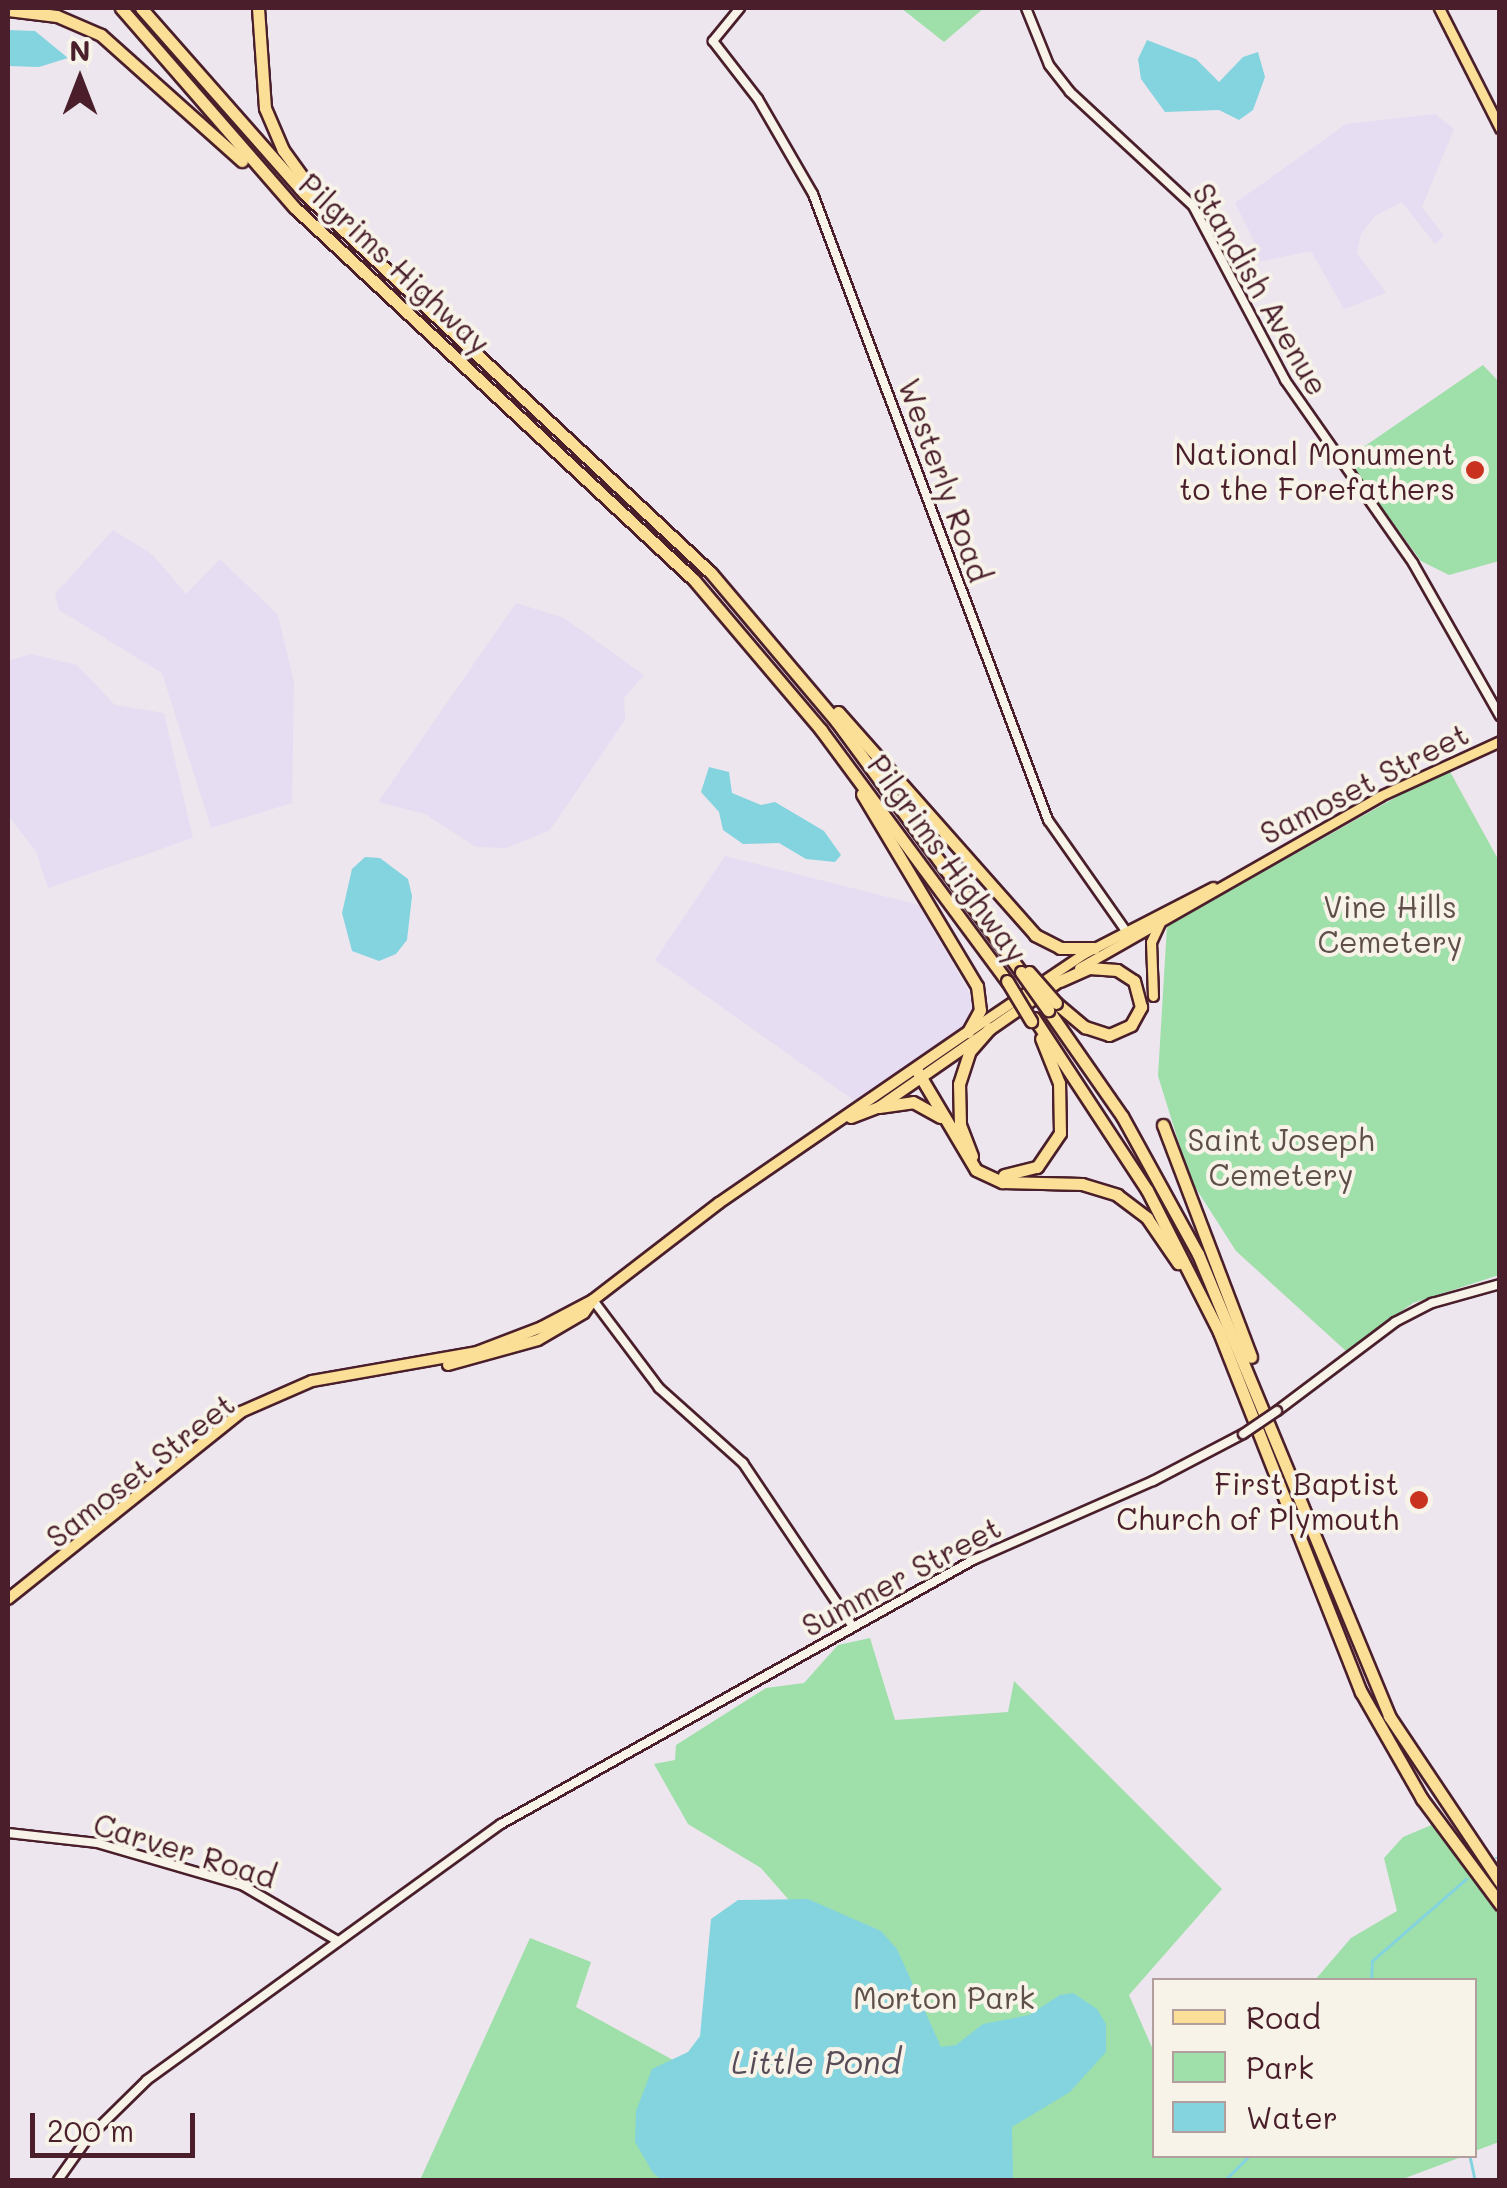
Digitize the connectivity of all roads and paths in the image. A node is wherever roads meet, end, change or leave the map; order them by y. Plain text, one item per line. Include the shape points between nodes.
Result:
1 (122, 8) edge
2 (141, 8) edge
3 (258, 8) edge
4 (740, 8) edge
5 (1026, 8) edge
6 (1439, 8) edge
7 (8, 10) edge
8 (1500, 128) edge
9 (294, 207) junction
10 (330, 219) junction
11 (802, 679) junction
12 (1500, 716) edge
13 (1500, 741) edge
14 (832, 744) junction
15 (1252, 870) junction
16 (1162, 920) junction
17 (1128, 934) junction
18 (1094, 948) junction
19 (1060, 981) junction
20 (1153, 996) dead end
21 (1052, 1006) junction
22 (1033, 1020) junction
23 (990, 1028) junction
24 (968, 1032) junction
25 (917, 1073) junction
26 (879, 1107) junction
27 (851, 1118) junction
28 (947, 1125) junction
29 (1163, 1125) dead end
30 (1500, 1284) edge
31 (593, 1300) junction
32 (1235, 1368) junction
33 (1263, 1405) junction
34 (8, 1599) edge
35 (8, 1607) edge
36 (852, 1625) junction
37 (8, 1832) edge
38 (1500, 1882) edge
39 (1500, 1904) edge
40 (338, 1940) junction
41 (58, 2180) edge

1 - 9 highway, Pilgrims Highway
2 - 10 highway, Pilgrims Highway
3 - 10 highway via 259,77 270,121
4 - 17 street, Westerly Road via 713,41 758,99 813,194 1048,820
5 - 12 street, Standish Avenue via 1049,64 1070,92 1193,206 1285,380 1413,563
6 - 8 main road
7 - 9 highway via 58,16 116,44
9 - 14 highway, Pilgrims Highway via 643,527
10 - 11 highway, Pilgrims Highway via 644,504
11 - 18 highway via 930,810 1036,935 1060,948
11 - 21 highway, Pilgrims Highway, bridge
13 - 15 main road, Samoset Street via 1380,796
14 - 22 highway, Pilgrims Highway, bridge
14 - 24 highway via 977,986 980,1010
15 - 16 main road, Samoset Street
15 - 17 main road, Samoset Street
16 - 17 main road, Samoset Street
16 - 20 main road via 1151,942
17 - 18 main road, Samoset Street
17 - 19 main road, Samoset Street
18 - 24 main road, Samoset Street
19 - 21 highway via 1090,968 1117,970 1134,981 1141,1007 1128,1029 1109,1035
19 - 23 highway, Samoset Street
21 - 33 highway via 1154,1171
22 - 23 highway via 1055,1068 1062,1124 1045,1160 1018,1174 978,1163 960,1124 963,1066
22 - 32 highway via 1147,1190
23 - 25 highway, Samoset Street
24 - 25 highway, Samoset Street
25 - 26 highway, Samoset Street
25 - 27 highway, Samoset Street
25 - 28 highway
26 - 27 highway, Samoset Street
26 - 28 highway via 919,1104
27 - 31 highway, Samoset Street via 719,1203
28 - 32 highway via 969,1163 993,1179 1094,1186 1138,1209 1177,1261
29 - 33 highway via 1185,1195 1230,1291
30 - 36 street, Summer Street, bridge via 1402,1318 1242,1434 1153,1482 973,1560
31 - 34 highway, Samoset Street via 490,1348 322,1378 256,1403
31 - 35 highway, Samoset Street via 578,1317 514,1350 343,1380 266,1406 208,1442
31 - 36 street via 659,1388 743,1463
32 - 39 highway via 1361,1692 1422,1800
33 - 38 highway via 1370,1679 1428,1783
36 - 40 street, Summer Street via 541,1800
37 - 40 street, Carver Road via 86,1841 232,1881
40 - 41 street, Summer Street via 121,2102

